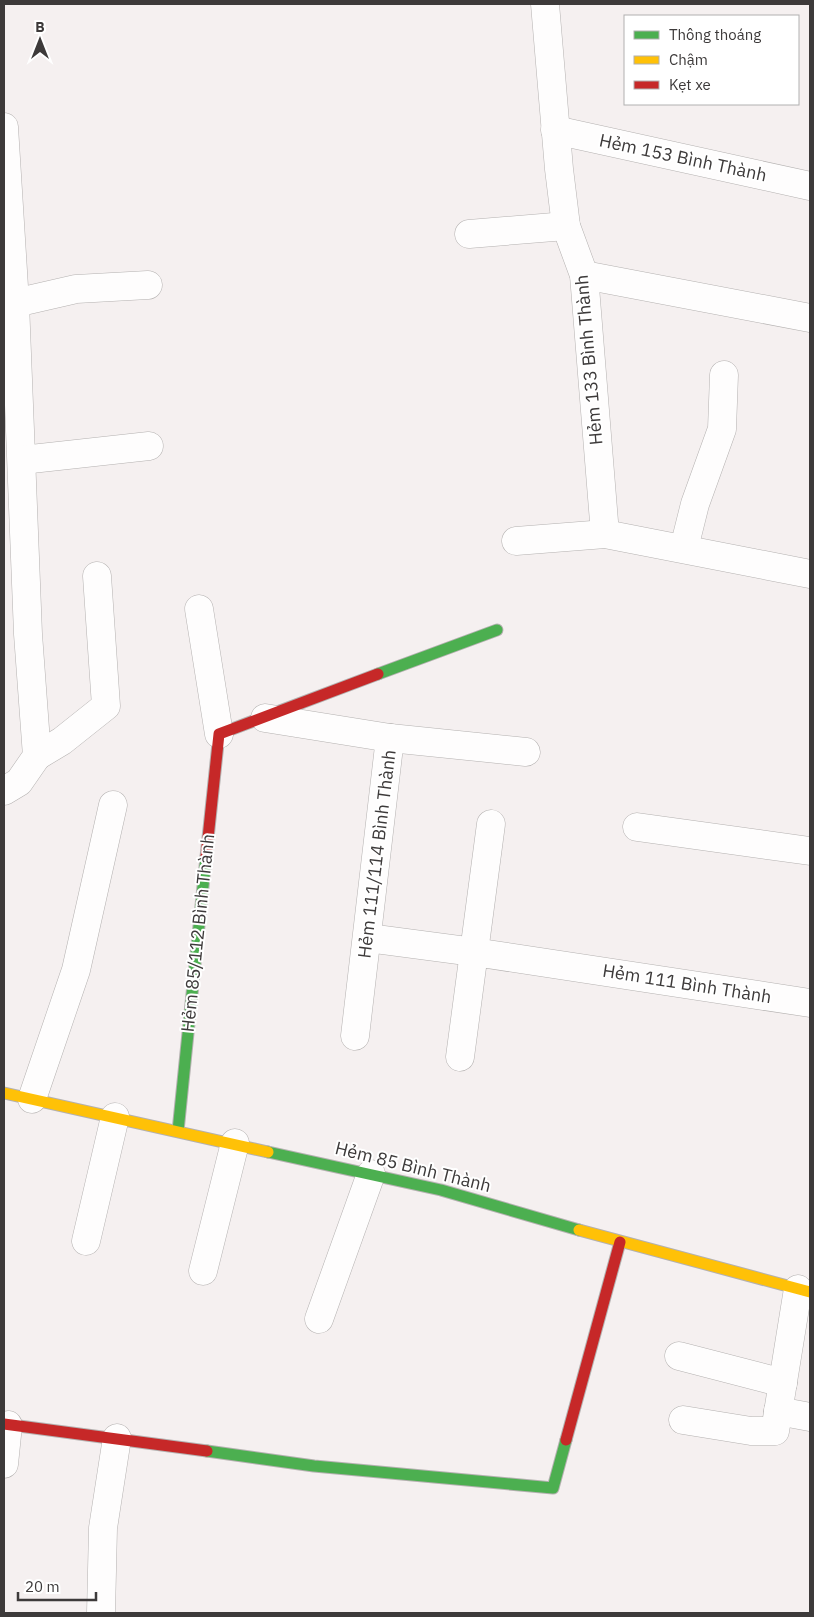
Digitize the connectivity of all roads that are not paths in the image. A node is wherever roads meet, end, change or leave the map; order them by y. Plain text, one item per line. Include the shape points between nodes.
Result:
1 (545, 4) edge
2 (4, 127) edge
3 (555, 130) junction
4 (810, 186) edge
5 (566, 226) junction
6 (469, 234) dead end
7 (584, 275) junction
8 (148, 285) dead end
9 (15, 303) junction
10 (810, 318) edge
11 (724, 375) dead end
12 (148, 446) dead end
13 (22, 460) junction
14 (605, 534) junction
15 (516, 541) dead end
16 (684, 548) junction
17 (810, 574) edge
18 (97, 576) dead end
19 (199, 609) dead end
20 (497, 630) dead end
21 (265, 718) junction
22 (219, 734) junction
23 (390, 738) junction
24 (526, 752) dead end
25 (37, 756) junction
26 (4, 791) edge
27 (113, 805) dead end
28 (491, 824) dead end
29 (637, 827) dead end
30 (810, 852) edge
31 (368, 938) junction
32 (474, 952) junction
33 (810, 1003) edge
34 (355, 1036) dead end
35 (460, 1057) dead end
36 (4, 1093) edge
37 (32, 1100) junction
38 (115, 1117) junction
39 (178, 1131) junction
40 (235, 1143) junction
41 (371, 1174) junction
42 (86, 1241) dead end
43 (620, 1242) junction
44 (202, 1271) dead end
45 (804, 1291) edge
46 (319, 1319) dead end
47 (679, 1356) dead end
48 (783, 1383) junction
49 (778, 1411) junction
50 (810, 1417) edge
51 (683, 1420) dead end
52 (6, 1424) edge
53 (117, 1438) junction
54 (4, 1464) edge
55 (101, 1613) edge

1 - 3 street, Hẻm 133 Bình Thành
2 - 9 street
3 - 4 street, Hẻm 153 Bình Thành
3 - 5 street, Hẻm 133 Bình Thành
5 - 6 street
5 - 7 street, Hẻm 133 Bình Thành
7 - 10 street
7 - 14 street, Hẻm 133 Bình Thành
8 - 9 street via 76,289
9 - 13 street
11 - 16 street via 722,429 695,504
12 - 13 street
13 - 25 street via 28,634
14 - 15 street
14 - 16 street
16 - 17 street
18 - 25 street via 106,706 62,741
19 - 22 street, Hẻm 85/112 Bình Thành
20 - 21 street
21 - 22 street
21 - 23 street, Hẻm 111/114 Bình Thành
22 - 39 street, Hẻm 85/112 Bình Thành
23 - 24 street
23 - 31 street, Hẻm 111/114 Bình Thành
25 - 26 street via 19,782
27 - 37 street via 76,970
28 - 32 street
29 - 30 street
31 - 32 street
31 - 34 street, Hẻm 111/114 Bình Thành
32 - 33 street, Hẻm 111 Bình Thành
32 - 35 street
36 - 37 street, Hẻm 85 Bình Thành
37 - 38 street, Hẻm 85 Bình Thành
38 - 39 street, Hẻm 85 Bình Thành
38 - 42 street
39 - 40 street, Hẻm 85 Bình Thành
40 - 41 street, Hẻm 85 Bình Thành
40 - 44 street
41 - 43 street, Hẻm 85 Bình Thành via 441,1190
41 - 46 street
43 - 45 street, Hẻm 85 Bình Thành
43 - 53 street via 553,1488 314,1466
45 - 48 street
47 - 48 street
48 - 49 street
49 - 50 street
49 - 51 street via 775,1431 751,1431
52 - 53 street
52 - 54 street
53 - 55 street via 102,1528

